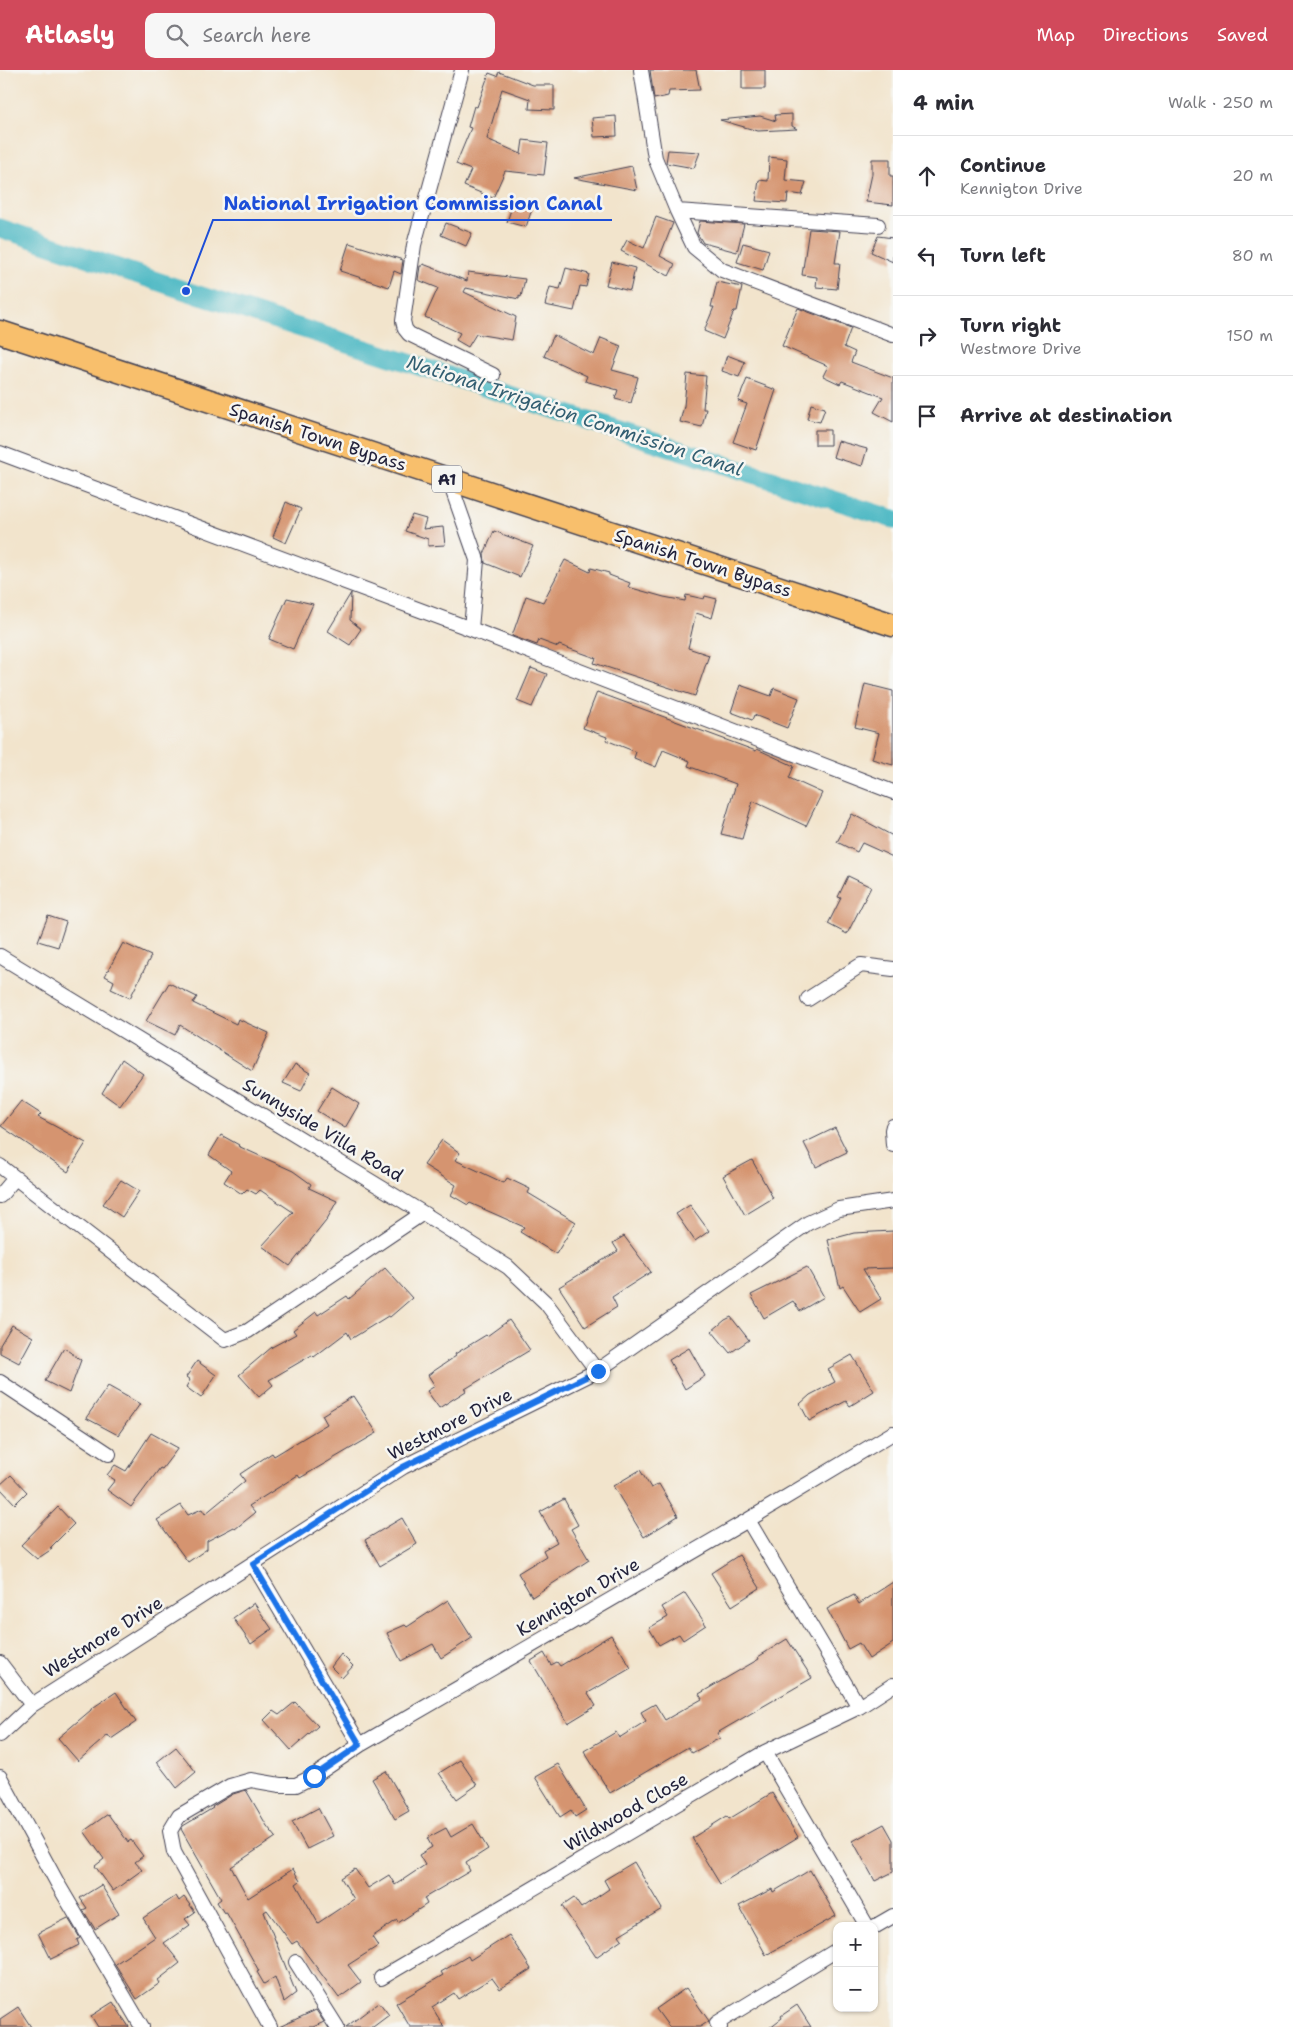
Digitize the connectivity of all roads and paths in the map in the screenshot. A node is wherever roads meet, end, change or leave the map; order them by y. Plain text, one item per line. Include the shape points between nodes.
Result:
1 (462, 70) edge
2 (641, 70) edge
3 (677, 212) junction
4 (878, 225) dead end
5 (0, 332) edge
6 (893, 335) edge
7 (493, 376) dead end
8 (0, 453) edge
9 (449, 480) junction
10 (893, 625) edge
11 (471, 629) junction
12 (893, 792) edge
13 (0, 956) edge
14 (893, 969) edge
15 (808, 999) dead end
16 (893, 1126) edge
17 (893, 1145) edge
18 (0, 1166) edge
19 (15, 1178) junction
20 (0, 1196) edge
21 (893, 1201) edge
22 (423, 1212) junction
23 (598, 1371) junction
24 (0, 1382) edge
25 (893, 1433) edge
26 (109, 1454) dead end
27 (748, 1520) junction
28 (253, 1564) junction
29 (0, 1663) edge
30 (893, 1685) edge
31 (32, 1705) junction
32 (858, 1707) junction
33 (0, 1735) edge
34 (360, 1745) junction
35 (765, 1752) junction
36 (0, 1777) edge
37 (893, 1916) edge
38 (865, 1922) edge
39 (878, 1925) edge
40 (833, 1953) edge
41 (296, 1962) dead end
42 (381, 1978) dead end
43 (718, 2025) edge
44 (142, 2027) edge
45 (270, 2027) edge
46 (337, 2027) edge

1 - 7 street via 414,244 403,321 410,334
2 - 3 street via 655,158
3 - 4 street
3 - 6 street via 694,247 722,270
5 - 9 main road, Spanish Town Bypass / A1
8 - 11 street
9 - 10 main road, Spanish Town Bypass / A1
9 - 11 street via 477,560
11 - 12 street
13 - 22 street, Sunnyside Villa Road
14 - 15 street via 861,965
16 - 17 street
18 - 19 street
19 - 20 street
19 - 22 street via 226,1340 248,1331
21 - 23 street, Westmore Drive via 839,1209 808,1223
22 - 23 street, Sunnyside Villa Road via 508,1267 546,1303
23 - 28 street, Westmore Drive via 403,1467
24 - 26 street
25 - 27 street, Kennigton Drive
27 - 32 street
27 - 34 street, Kennigton Drive
28 - 31 street, Westmore Drive
28 - 34 street
29 - 31 street
30 - 32 street, Wildwood Close
31 - 33 street, Westmore Drive
32 - 35 street, Wildwood Close
34 - 45 street, Kennigton Drive via 314,1776 296,1784 251,1780 230,1786 179,1816 170,1831 174,1852
35 - 38 street
35 - 42 street, Wildwood Close
36 - 44 street via 59,1886
37 - 39 street
40 - 43 street
41 - 46 street

